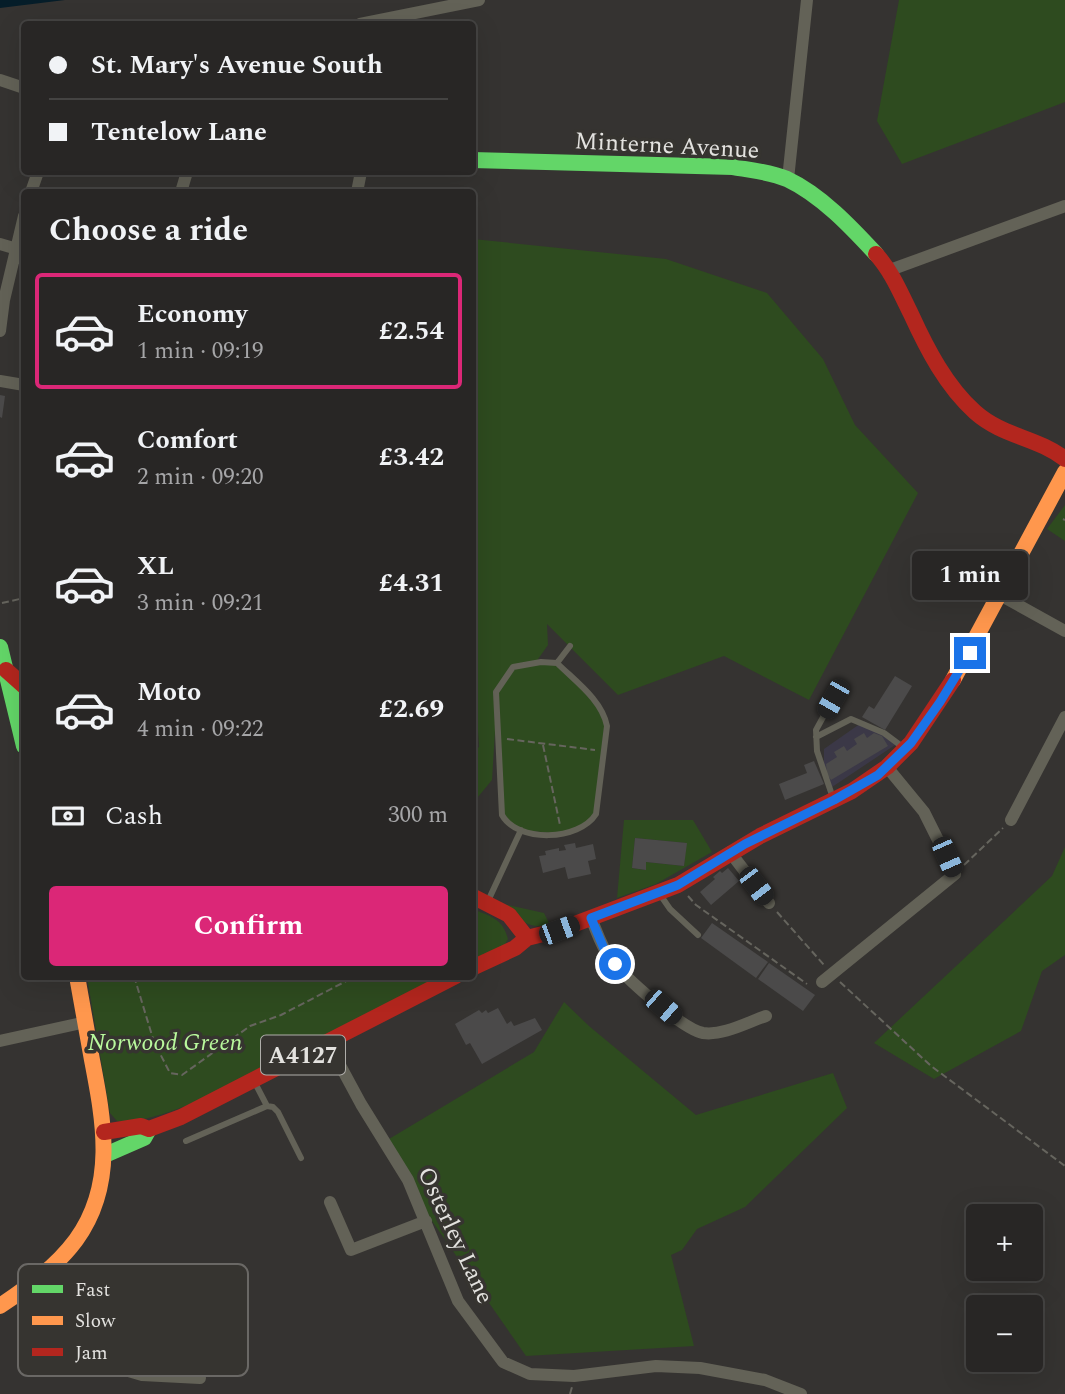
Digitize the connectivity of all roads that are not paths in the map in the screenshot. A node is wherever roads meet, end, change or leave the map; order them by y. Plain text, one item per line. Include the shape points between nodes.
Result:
1 (480, 0) edge
2 (807, 0) edge
3 (384, 21) edge
4 (0, 80) edge
5 (21, 87) edge
6 (476, 160) edge
7 (788, 179) junction
8 (1065, 206) edge
9 (21, 236) edge
10 (0, 244) edge
11 (18, 257) edge
12 (890, 270) junction
13 (0, 331) edge
14 (0, 381) edge
15 (21, 384) edge
16 (1065, 459) edge
17 (1065, 472) edge
18 (1000, 595) junction
19 (1065, 631) edge
20 (569, 646) dead end
21 (0, 647) edge
22 (557, 663) junction
23 (6, 670) junction
24 (21, 683) edge
25 (833, 699) dead end
26 (1065, 717) edge
27 (21, 733) edge
28 (816, 737) junction
29 (906, 749) junction
30 (887, 767) junction
31 (834, 800) junction
32 (1011, 820) road end
33 (521, 830) junction
34 (730, 852) junction
35 (492, 870) dead end
36 (501, 874) junction
37 (659, 894) junction
38 (480, 899) edge
39 (769, 903) road end
40 (591, 918) junction
41 (698, 935) dead end
42 (527, 938) junction
43 (476, 966) edge
44 (827, 978) road end
45 (78, 980) edge
46 (448, 980) edge
47 (766, 1016) dead end
48 (86, 1022) junction
49 (0, 1041) edge
50 (327, 1041) junction
51 (254, 1081) junction
52 (267, 1106) junction
53 (149, 1129) junction
54 (104, 1132) junction
55 (186, 1141) dead end
56 (105, 1155) junction
57 (302, 1158) dead end
58 (330, 1202) dead end
59 (426, 1221) junction
60 (56, 1264) edge
61 (18, 1293) edge
62 (0, 1306) edge
63 (161, 1376) edge
64 (200, 1378) dead end
65 (801, 1394) edge

1 - 3 street
2 - 7 street
4 - 5 street
6 - 7 main road, Minterne Avenue via 733,167
7 - 12 main road, Minterne Avenue via 813,195
8 - 12 street
9 - 11 street
10 - 11 street
11 - 13 street
12 - 16 main road, Minterne Avenue via 944,375 971,408 1001,430 1042,443
14 - 15 street
17 - 18 main road
18 - 19 street
18 - 29 main road via 957,675
20 - 22 lane
21 - 23 main road
22 - 33 lane via 513,667 496,692 502,815
22 - 33 lane via 605,715 596,814 581,829 562,834
23 - 24 main road
23 - 27 main road
25 - 28 lane
26 - 32 street
28 - 29 lane via 851,719 884,733
28 - 31 lane
29 - 30 main road
30 - 31 main road
30 - 44 street via 924,813 955,874
31 - 34 main road
33 - 36 lane
34 - 37 main road
34 - 39 street
35 - 36 lane
36 - 38 lane
37 - 40 main road
37 - 41 lane
38 - 42 main road via 509,915
40 - 42 main road
40 - 47 street via 615,964 685,1026 714,1033
42 - 43 main road
45 - 48 main road
46 - 50 main road, A4127
48 - 49 street
48 - 54 main road
50 - 51 main road, A4127
50 - 59 street, Osterley Lane via 408,1180
51 - 52 lane
51 - 53 main road, A4127
52 - 55 lane
52 - 57 lane via 278,1112
53 - 54 main road, A4127 via 141,1126
53 - 56 main road, A4127 via 144,1138
54 - 56 main road
56 - 60 main road via 89,1219
58 - 59 street via 351,1250
59 - 65 street, Osterley Lane via 458,1301 503,1362 530,1374 574,1376 656,1366 700,1368 765,1380
61 - 62 main road
63 - 64 street

